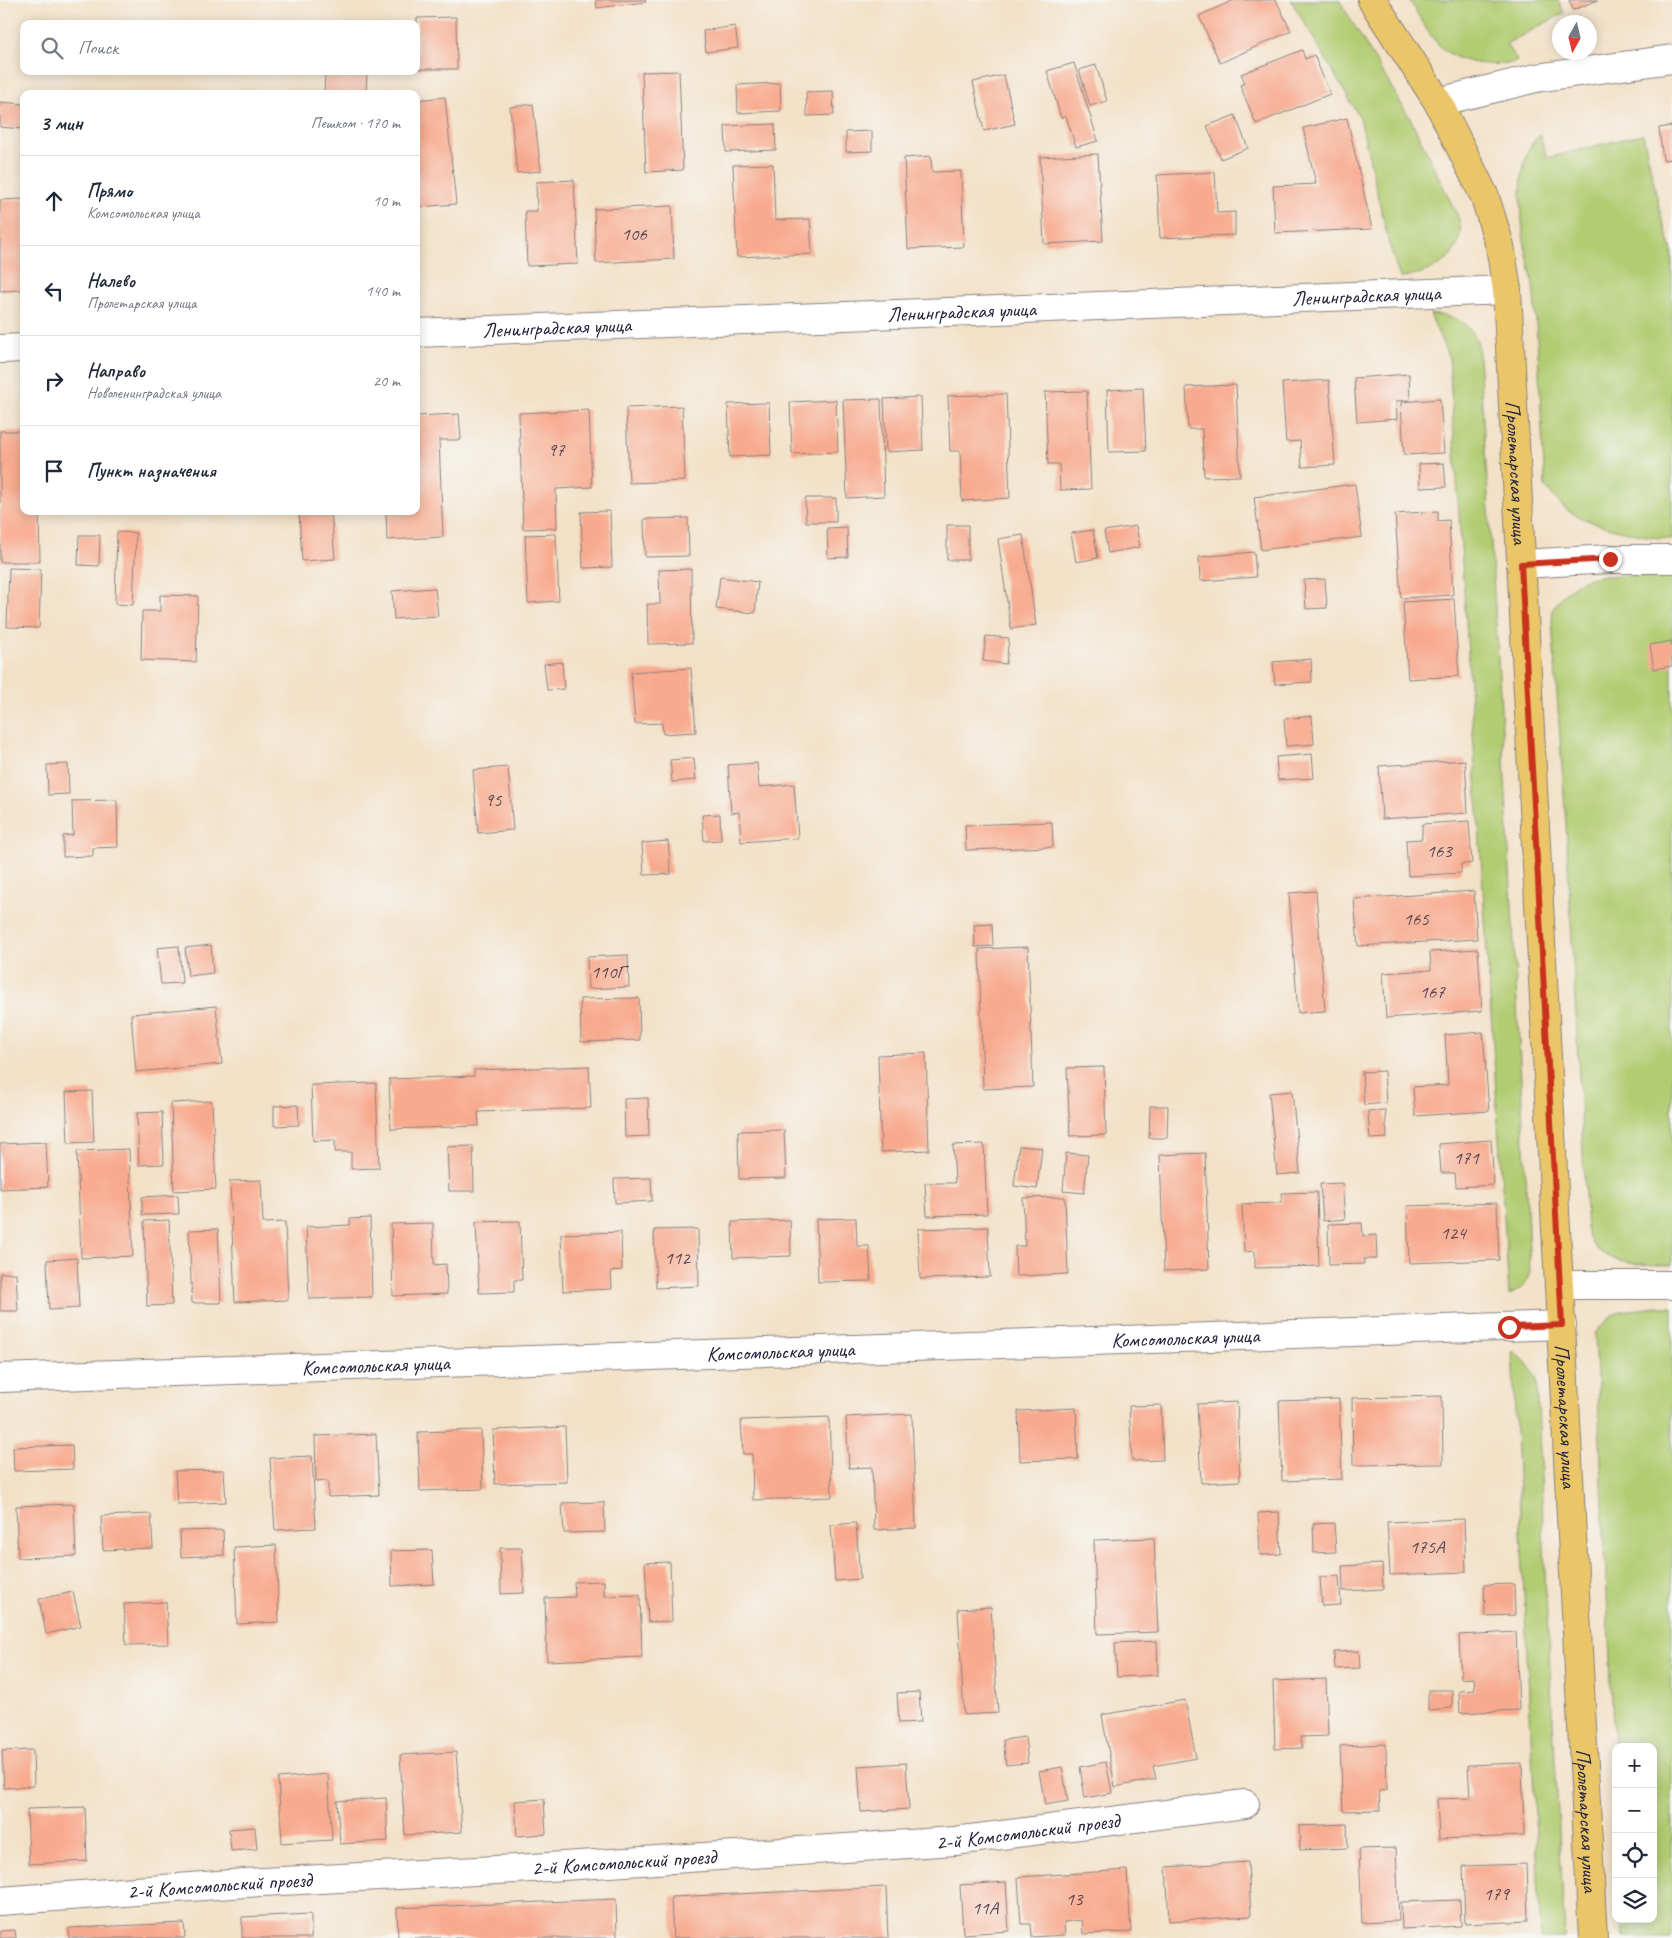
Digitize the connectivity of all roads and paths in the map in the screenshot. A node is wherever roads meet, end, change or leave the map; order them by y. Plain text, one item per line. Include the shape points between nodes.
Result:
1 (1372, 0) edge
2 (1672, 59) edge
3 (1438, 102) junction
4 (1507, 290) junction
5 (420, 333) edge
6 (20, 348) edge
7 (0, 349) edge
8 (1672, 559) edge
9 (1521, 564) junction
10 (1560, 1285) junction
11 (1672, 1285) edge
12 (1562, 1325) junction
13 (0, 1378) edge
14 (1245, 1804) dead end
15 (0, 1901) edge
16 (1594, 1938) edge

1 - 3 main road, Пролетарская улица
2 - 3 street via 1536,78
3 - 4 main road, Пролетарская улица via 1485,196 1500,246
4 - 5 street, Ленинградская улица
4 - 9 main road, Пролетарская улица
6 - 7 street
8 - 9 street
9 - 10 main road, Пролетарская улица
10 - 11 street
10 - 12 main road, Пролетарская улица
12 - 13 street, Комсомольская улица
12 - 16 main road, Пролетарская улица
14 - 15 street, 2-й Комсомольский проезд via 955,1841 245,1883

